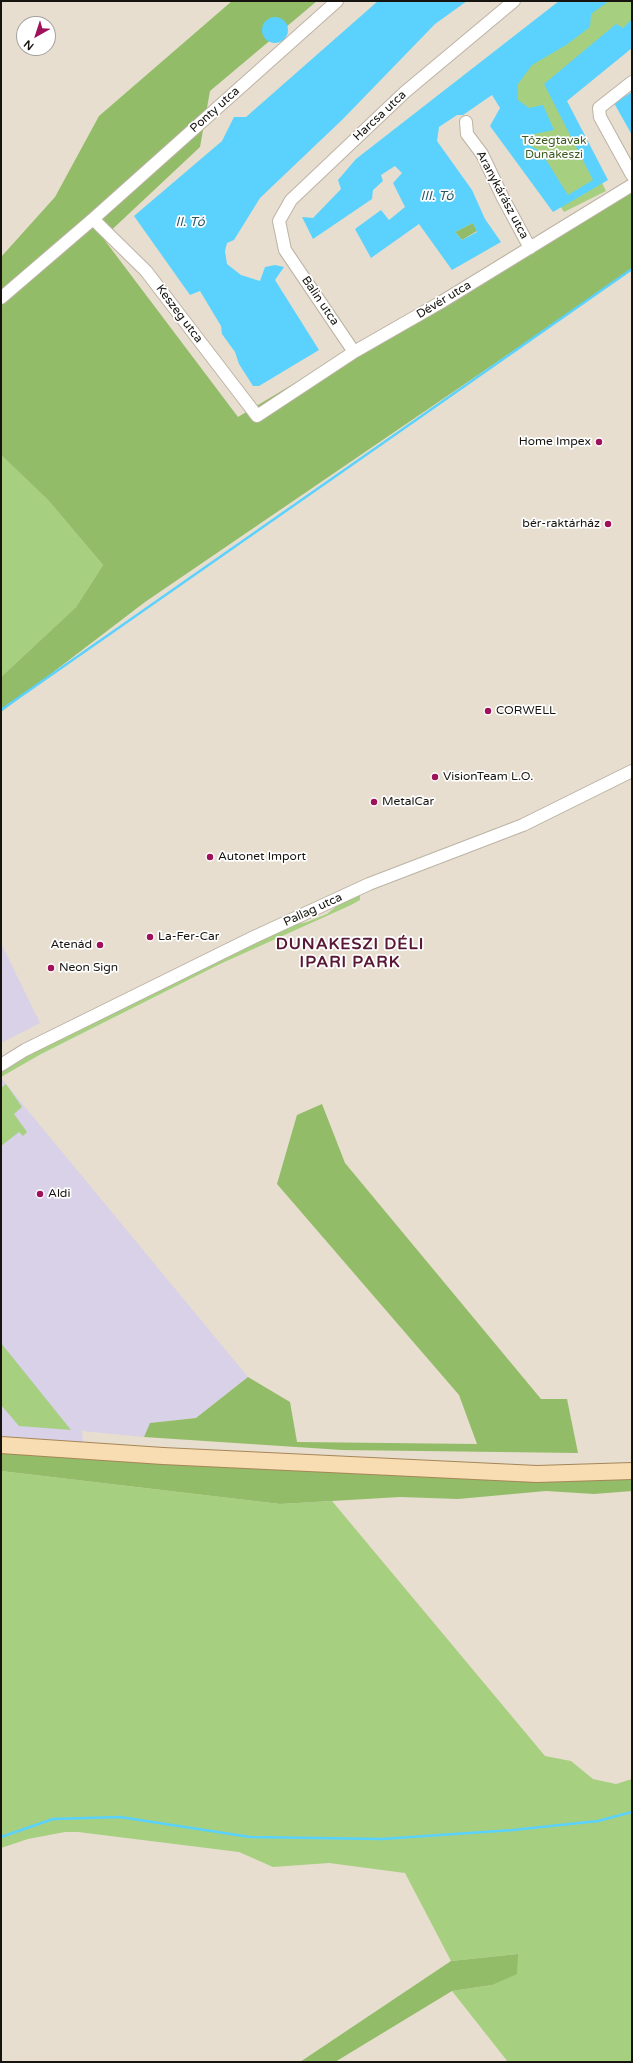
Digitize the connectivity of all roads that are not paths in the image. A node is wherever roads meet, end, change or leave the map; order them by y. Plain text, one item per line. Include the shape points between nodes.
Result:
1 (337, 1) edge
2 (514, 1) edge
3 (632, 82) edge
4 (466, 122) dead end
5 (632, 175) edge
6 (632, 185) edge
7 (94, 219) junction
8 (530, 248) junction
9 (285, 250) joint
10 (1, 298) edge
11 (354, 352) junction
12 (257, 416) joint
13 (632, 771) edge
14 (1, 1064) edge
15 (3, 1444) edge
16 (632, 1472) edge

1 - 7 street, Ponty utca
2 - 9 street, Harcsa utca via 405,92 292,200 279,221
3 - 5 street via 599,108 600,118
4 - 8 street, Aranykárász utca via 466,134 482,154
6 - 8 street, Dévér utca
7 - 10 street, Ponty utca
7 - 12 street, Keszeg utca via 146,271
8 - 11 street, Dévér utca
9 - 11 street, Balin utca
11 - 12 street, Dévér utca
13 - 14 street, Pallag utca via 523,825 369,884 254,937
15 - 16 main road via 163,1456 530,1474

